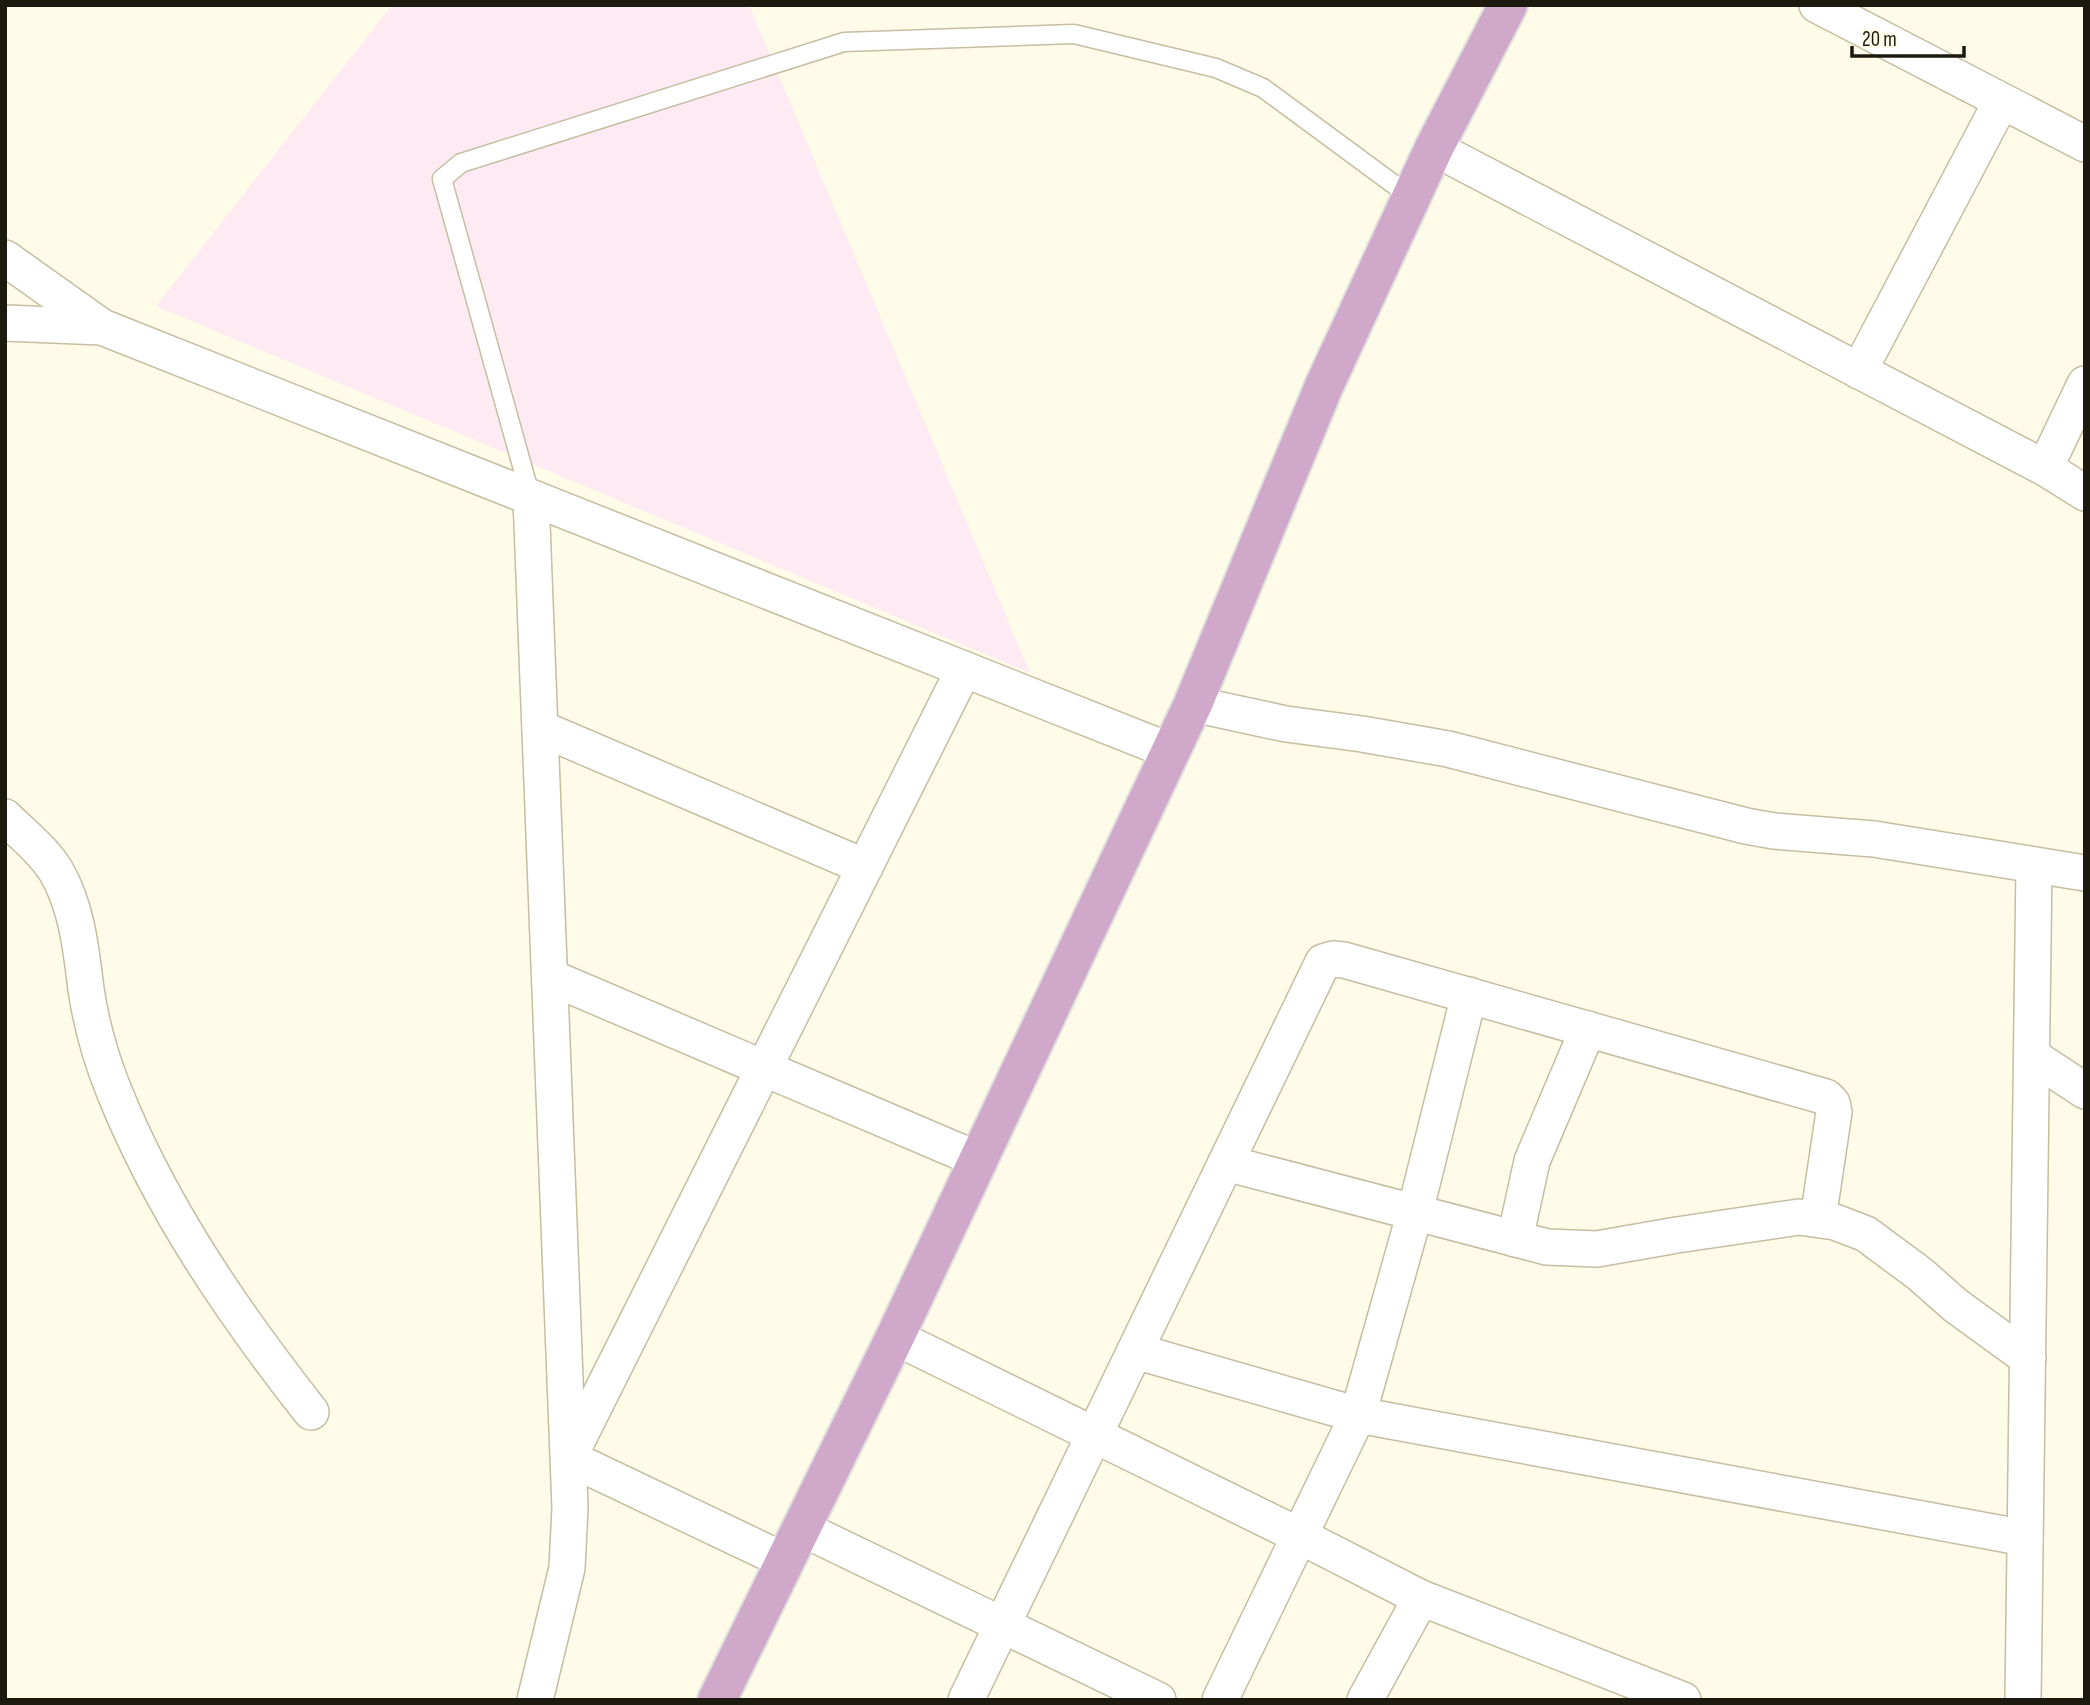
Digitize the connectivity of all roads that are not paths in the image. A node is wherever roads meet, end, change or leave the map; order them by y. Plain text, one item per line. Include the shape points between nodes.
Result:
1 (1508, 5) edge
2 (1817, 5) edge
3 (2000, 102) junction
4 (2085, 144) edge
5 (1434, 148) junction
6 (1411, 197) junction
7 (5, 258) edge
8 (5, 323) edge
9 (102, 327) junction
10 (1859, 371) junction
11 (2085, 384) edge
12 (2045, 468) junction
13 (2085, 493) edge
14 (531, 498) junction
15 (964, 669) junction
16 (1193, 704) junction
17 (540, 728) junction
18 (1170, 751) junction
19 (5, 817) edge
20 (2034, 865) junction
21 (865, 867) junction
22 (2085, 873) edge
23 (550, 977) junction
24 (1469, 995) junction
25 (1588, 1029) junction
26 (2032, 1056) junction
27 (764, 1068) junction
28 (2085, 1091) edge
29 (979, 1160) junction
30 (1226, 1163) junction
31 (1415, 1212) junction
32 (1818, 1219) junction
33 (1515, 1239) junction
34 (895, 1337) junction
35 (1135, 1351) junction
36 (2028, 1358) junction
37 (311, 1412) dead end
38 (1358, 1416) junction
39 (1094, 1435) junction
40 (569, 1458) junction
41 (1300, 1536) junction
42 (2025, 1538) junction
43 (793, 1544) junction
44 (1421, 1598) junction
45 (1002, 1625) junction
46 (535, 1700) edge
47 (718, 1700) edge
48 (966, 1700) edge
49 (1158, 1700) edge
50 (1220, 1700) edge
51 (1365, 1700) edge
52 (1683, 1700) edge
53 (2023, 1700) edge

1 - 5 main road
2 - 3 street
3 - 4 street
3 - 10 street
5 - 6 main road
5 - 10 street
6 - 14 lane via 1263,88 1216,68 1074,34 844,42 461,163 442,179
6 - 16 main road via 1324,386
7 - 9 street
8 - 9 street
9 - 14 street
10 - 12 street
11 - 12 street
12 - 13 street
14 - 15 street
14 - 17 street
15 - 18 street
15 - 21 street
16 - 18 main road
16 - 20 street via 1286,724 1448,749 1746,826 1874,839
17 - 21 street
17 - 23 street
18 - 29 main road
19 - 37 street via 40,851 68,899 97,1040 137,1144 182,1229 234,1309
20 - 22 street
20 - 26 street
21 - 27 street
23 - 27 street
23 - 40 street
24 - 25 street
24 - 30 street via 1344,960 1323,962
24 - 31 street
25 - 32 street via 1826,1097 1834,1112
25 - 33 street via 1532,1161
26 - 28 street
26 - 36 street
27 - 29 street
27 - 40 street
29 - 34 main road
30 - 31 street
30 - 35 street
31 - 33 street
31 - 38 street
32 - 33 street via 1799,1217 1597,1249 1547,1247
32 - 36 street via 1866,1234
34 - 39 street
34 - 43 main road
35 - 38 street
35 - 39 street
36 - 42 street
38 - 41 street
38 - 42 street
39 - 41 street
39 - 45 street
40 - 43 street
40 - 46 street via 568,1568
41 - 44 street
41 - 50 street
42 - 53 street
43 - 45 street
43 - 47 main road
44 - 51 street
44 - 52 street
45 - 48 street
45 - 49 street

